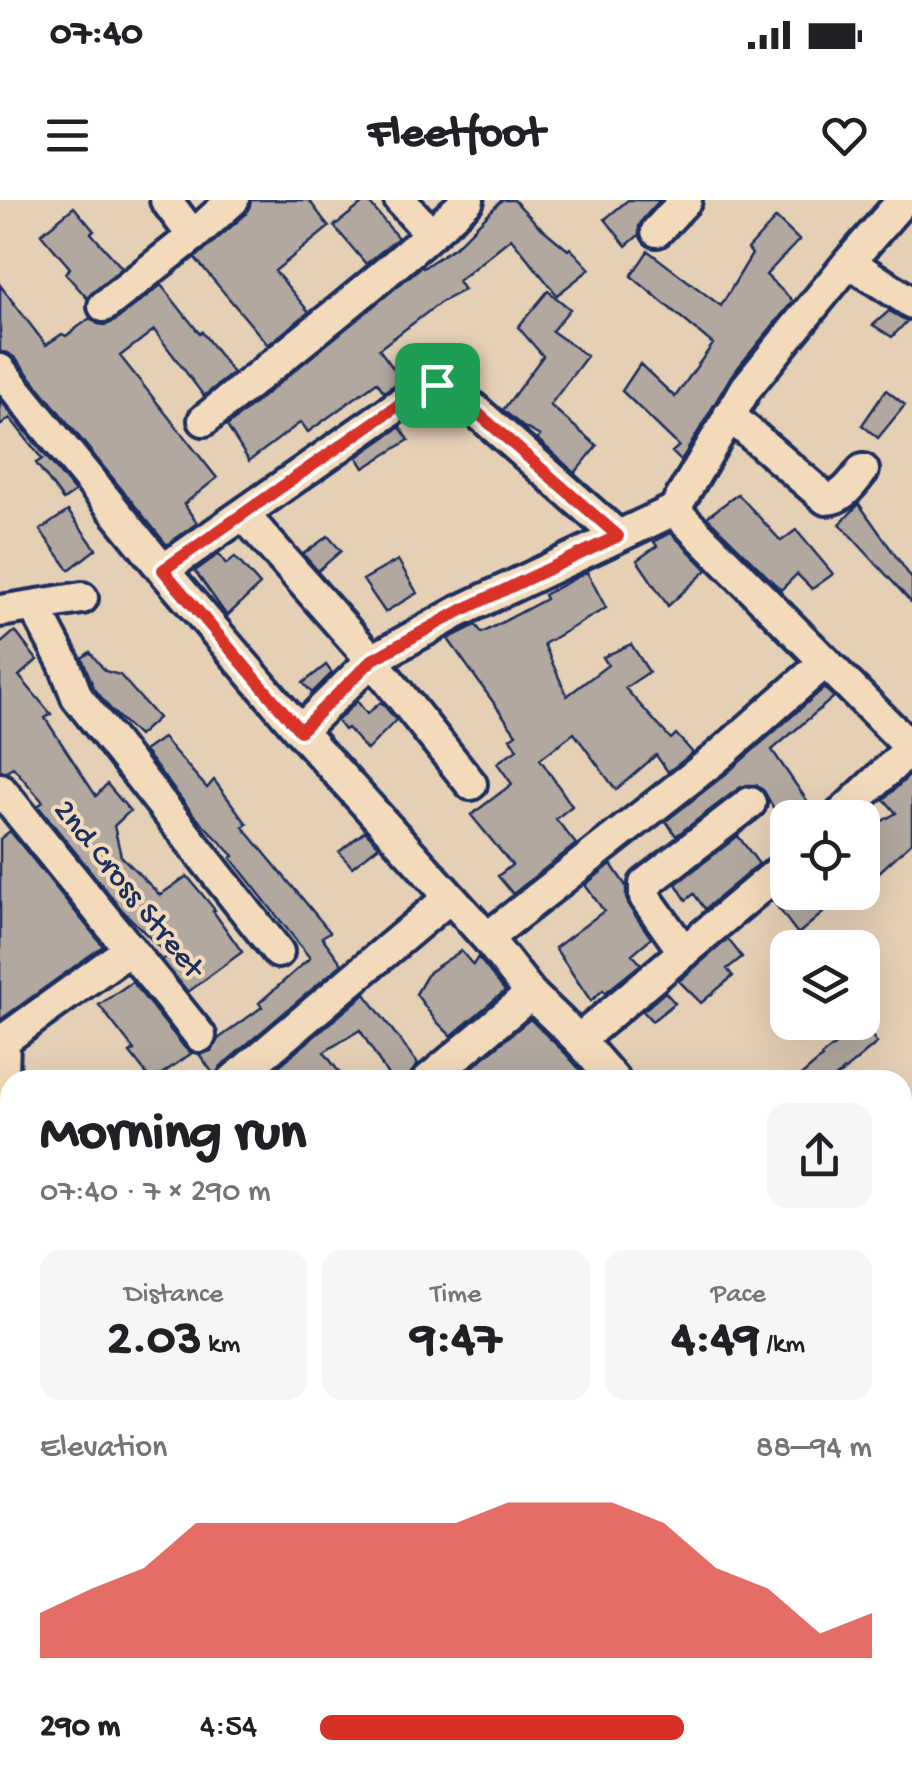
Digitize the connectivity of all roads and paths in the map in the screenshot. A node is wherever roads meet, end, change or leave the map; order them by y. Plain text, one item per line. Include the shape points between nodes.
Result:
1 (166, 200) edge
2 (234, 200) edge
3 (400, 200) edge
4 (468, 200) edge
5 (686, 200) edge
6 (903, 200) edge
7 (657, 231) dead end
8 (431, 234) junction
9 (193, 236) junction
10 (849, 262) junction
11 (912, 302) edge
12 (104, 306) dead end
13 (0, 370) edge
14 (729, 415) junction
15 (204, 420) dead end
16 (864, 470) dead end
17 (674, 510) junction
18 (243, 514) junction
19 (618, 536) junction
20 (163, 570) junction
21 (82, 598) dead end
22 (34, 606) junction
23 (0, 611) edge
24 (372, 660) junction
25 (825, 662) junction
26 (300, 731) junction
27 (912, 749) edge
28 (471, 784) dead end
29 (857, 800) edge
30 (4, 801) edge
31 (750, 802) dead end
32 (770, 879) edge
33 (450, 897) junction
34 (487, 938) junction
35 (130, 949) junction
36 (278, 952) dead end
37 (684, 952) junction
38 (531, 994) junction
39 (200, 1036) dead end
40 (580, 1040) junction
41 (3, 1070) edge
42 (245, 1070) edge
43 (440, 1070) edge
44 (606, 1070) edge

1 - 9 street
2 - 9 street
3 - 8 street
4 - 8 street
5 - 7 street
6 - 10 street
8 - 15 street
9 - 12 street
10 - 11 street
10 - 14 street
13 - 20 street
14 - 16 street via 826,499 835,499
14 - 17 street
17 - 19 street
17 - 25 street
18 - 19 street via 420,390 437,385 456,394
18 - 20 street
18 - 24 street
19 - 24 street
20 - 26 street
21 - 22 street
22 - 23 street
22 - 36 street via 77,697
24 - 26 street
24 - 28 street
25 - 27 street
25 - 34 street via 715,760
26 - 33 street
27 - 29 street
30 - 35 street, 2nd Cross Street
31 - 37 street via 645,884 645,897
32 - 37 street
33 - 34 street
33 - 42 street
34 - 38 street
35 - 39 street, 2nd Cross Street
35 - 41 street via 4,1040
37 - 40 street
38 - 40 street
38 - 43 street
40 - 44 street

